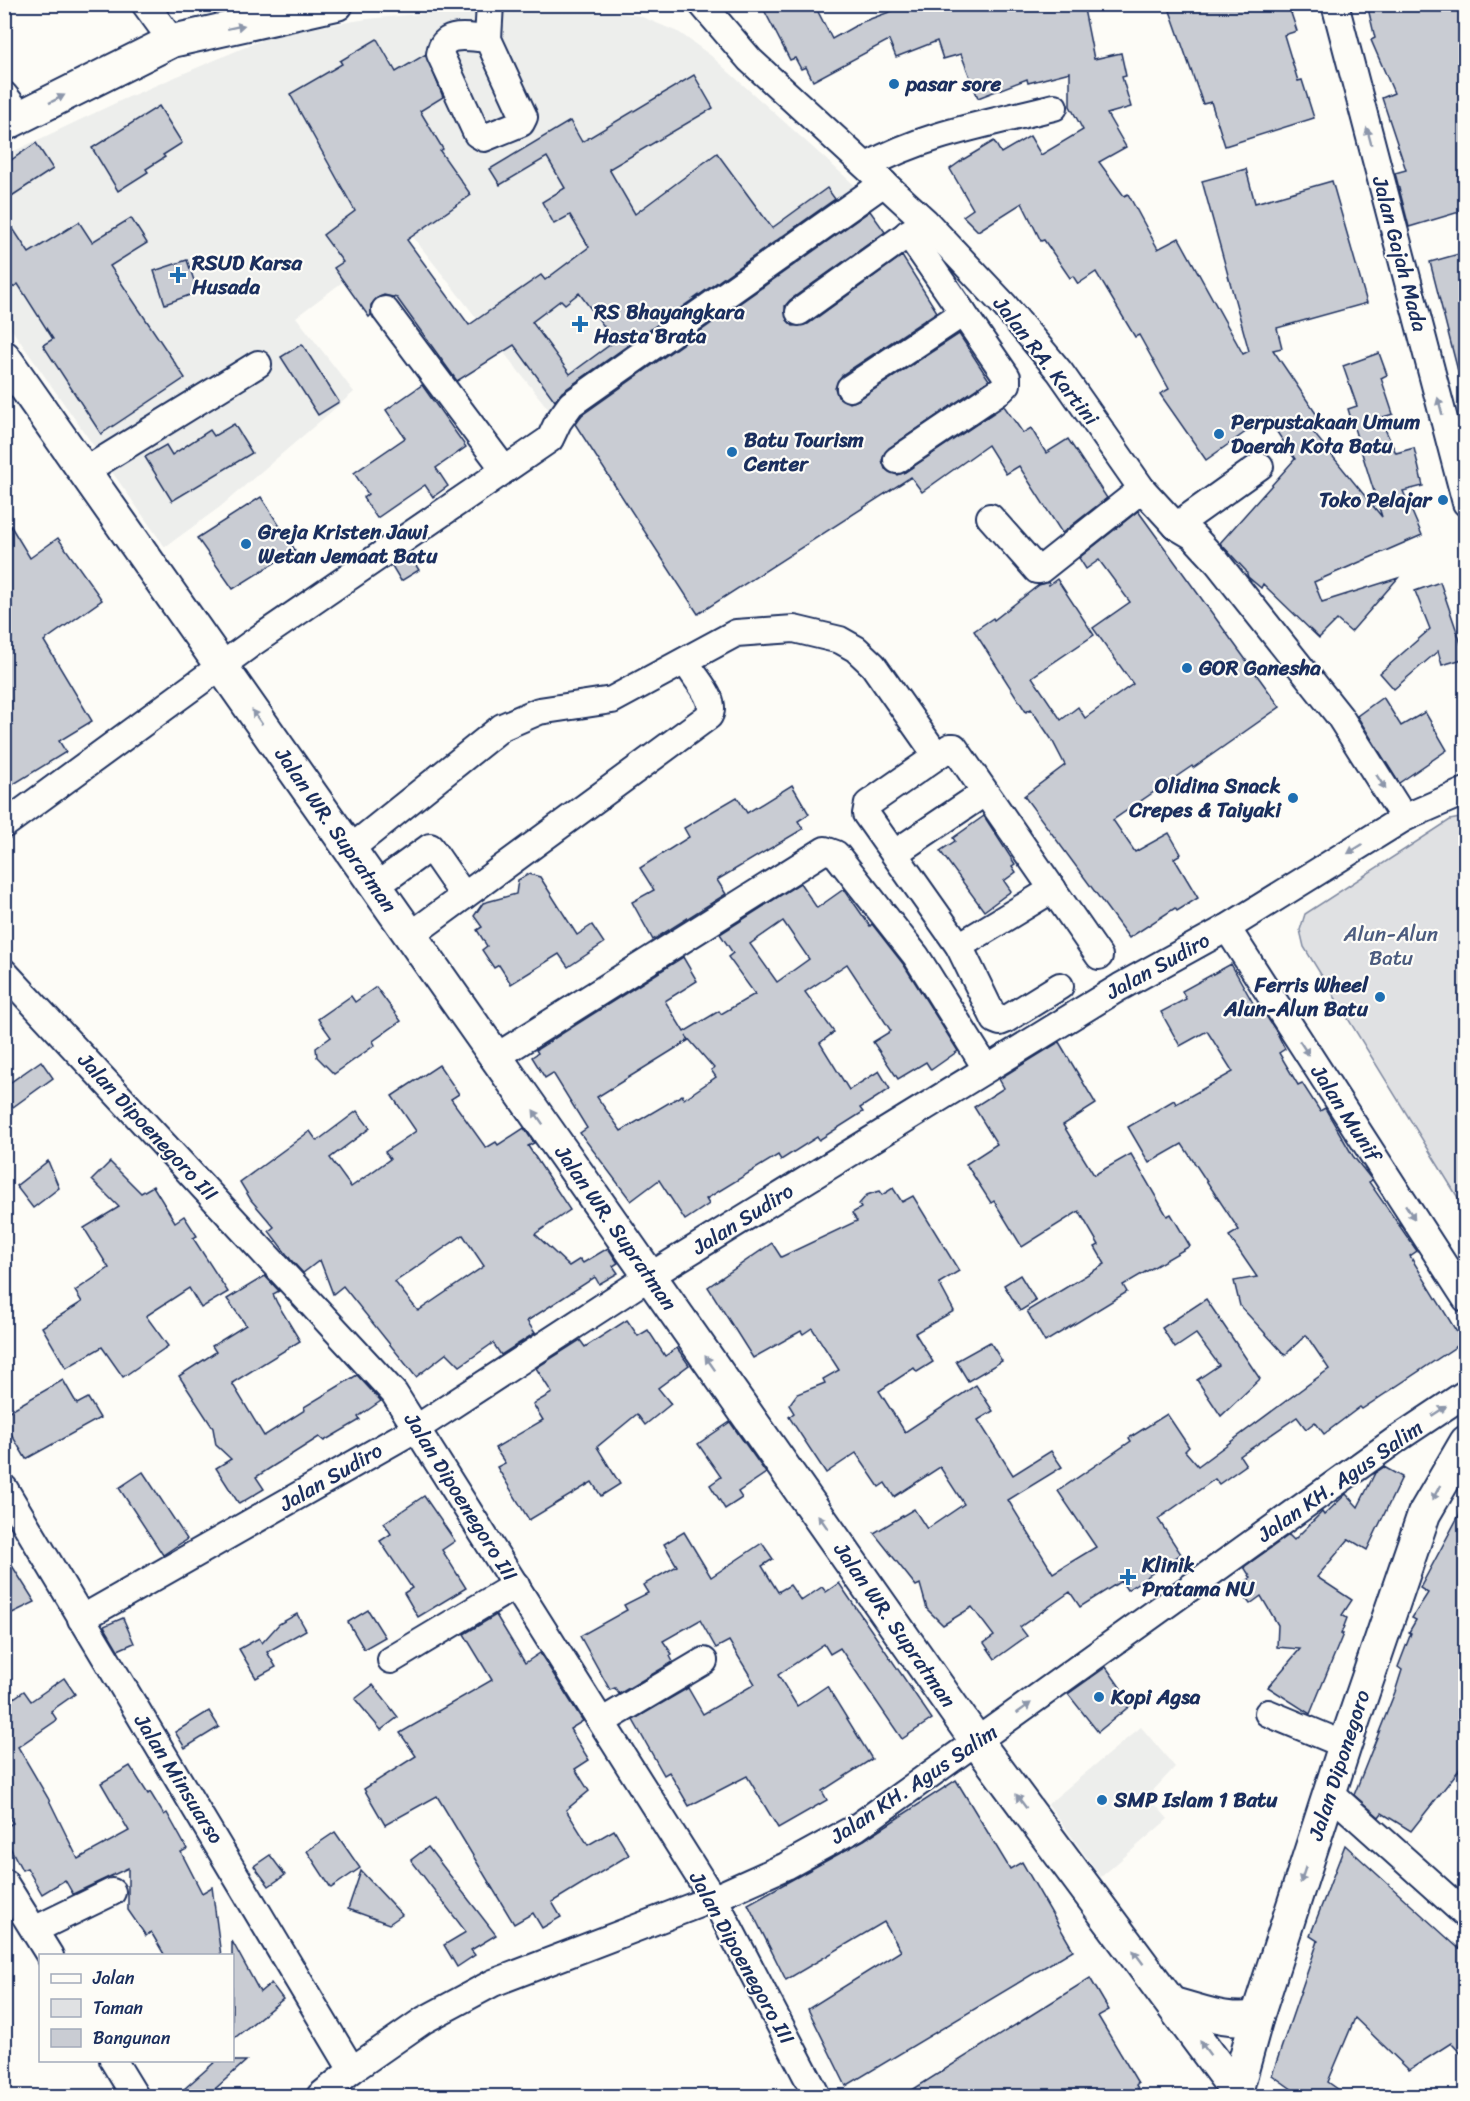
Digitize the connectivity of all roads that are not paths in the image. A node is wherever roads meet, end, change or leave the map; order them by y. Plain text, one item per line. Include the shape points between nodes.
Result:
1 (145, 4) edge
2 (338, 4) edge
3 (490, 4) edge
4 (702, 4) edge
5 (1335, 4) edge
6 (488, 39) dead end
7 (172, 41) junction
8 (1054, 107) dead end
9 (10, 112) edge
10 (875, 175) junction
11 (917, 227) junction
12 (1005, 306) junction
13 (385, 310) dead end
14 (799, 312) dead end
15 (968, 321) junction
16 (4, 357) edge
17 (258, 363) dead end
18 (850, 388) dead end
19 (897, 460) dead end
20 (1260, 466) dead end
21 (504, 469) junction
22 (85, 471) junction
23 (1142, 489) junction
24 (1466, 503) edge
25 (990, 516) dead end
26 (1176, 526) junction
27 (222, 667) junction
28 (691, 670) dead end
29 (938, 756) junction
30 (1466, 791) edge
31 (984, 793) junction
32 (1404, 818) junction
33 (4, 825) edge
34 (350, 849) junction
35 (895, 853) junction
36 (375, 885) junction
37 (1053, 889) junction
38 (464, 896) junction
39 (1227, 928) junction
40 (411, 935) junction
41 (959, 946) junction
42 (1099, 956) dead end
43 (4, 972) edge
44 (1060, 986) dead end
45 (496, 1057) junction
46 (986, 1068) junction
47 (650, 1276) junction
48 (1466, 1299) edge
49 (1466, 1393) edge
50 (417, 1428) junction
51 (1466, 1442) edge
52 (4, 1488) edge
53 (516, 1585) junction
54 (81, 1619) junction
55 (391, 1660) dead end
56 (704, 1661) dead end
57 (1268, 1713) dead end
58 (603, 1721) junction
59 (977, 1742) junction
60 (1345, 1745) junction
61 (1330, 1794) junction
62 (4, 1882) edge
63 (112, 1892) dead end
64 (712, 1899) junction
65 (1466, 1915) edge
66 (34, 1930) junction
67 (49, 1954) edge
68 (1173, 2004) junction
69 (1257, 2017) junction
70 (114, 2062) edge
71 (352, 2070) junction
72 (1235, 2094) edge
73 (135, 2097) edge
74 (320, 2097) edge
75 (817, 2097) edge

1 - 7 street
7 -> 2 main road
3 - 6 street
4 - 10 street, Jalan RA. Kartini via 750,60
24 -> 5 street, Jalan Gajah Mada
9 -> 7 main road
8 - 10 street via 936,136 891,153
10 - 11 street, Jalan RA. Kartini
10 - 21 street via 571,405 550,439
11 - 12 street, Jalan RA. Kartini
11 - 14 street
11 - 15 street
12 - 15 street
12 - 23 street, Jalan RA. Kartini via 1060,372
13 - 21 street
15 - 18 street
15 - 19 street via 1007,377 1007,384
16 - 22 main road, Jalan WR. Supratman
17 - 22 street
20 - 26 street
21 - 27 street
22 - 27 main road, Jalan WR. Supratman
23 - 25 street via 1040,570
23 - 26 street, Jalan RA. Kartini
26 -> 32 street, Jalan RA. Kartini via 1193,536 1217,562 1340,717
27 - 33 street
34 -> 27 main road, Jalan WR. Supratman
28 - 38 street via 711,703 709,716
29 - 31 street via 954,747
29 - 34 street via 873,665 856,649 840,640 794,629 736,633 612,700 539,711 502,727
29 - 35 street via 865,809
30 - 32 street, Jalan Sudiro
31 - 35 street
31 - 37 street
32 -> 39 street, Jalan Sudiro
34 - 36 main road, Jalan WR. Supratman
35 - 41 street
36 - 38 street via 430,847
36 - 40 main road, Jalan WR. Supratman
37 - 41 street
37 - 42 street
38 - 40 street
39 - 46 street, Jalan Sudiro
39 -> 48 street, Jalan Munif
40 - 45 main road, Jalan WR. Supratman
41 - 44 street via 995,1020 1000,1022
43 - 50 street, Jalan Dipoenegoro III via 394,1393
45 - 46 street via 819,853 831,850 916,956
47 -> 45 main road, Jalan WR. Supratman
46 - 47 street, Jalan Sudiro
47 - 50 street, Jalan Sudiro
59 -> 47 main road, Jalan WR. Supratman
59 -> 49 street, Jalan KH. Agus Salim
50 - 53 street, Jalan Dipoenegoro III
50 - 54 street, Jalan Sudiro
51 -> 60 main road, Jalan Diponegoro via 1424,1514
52 - 54 street, Jalan Minsuarso
53 - 55 street
53 - 58 street, Jalan Dipoenegoro III
54 - 71 street, Jalan Minsuarso
56 - 58 street
57 - 60 street
58 - 64 street, Jalan Dipoenegoro III
59 - 64 street, Jalan KH. Agus Salim via 857,1827 786,1866
68 -> 59 main road, Jalan WR. Supratman
60 - 61 main road, Jalan Diponegoro
61 - 65 street
61 -> 69 main road, Jalan Diponegoro
62 - 66 street
63 - 66 street
64 - 71 street, Jalan KH. Agus Salim via 493,1983 424,2020
64 - 75 street, Jalan Dipoenegoro III
66 - 67 street
68 - 69 main road via 1217,2017
72 -> 68 main road, Jalan WR. Supratman
69 - 72 main road, Jalan Diponegoro
70 - 73 street
71 - 74 street, Jalan KH. Agus Salim

